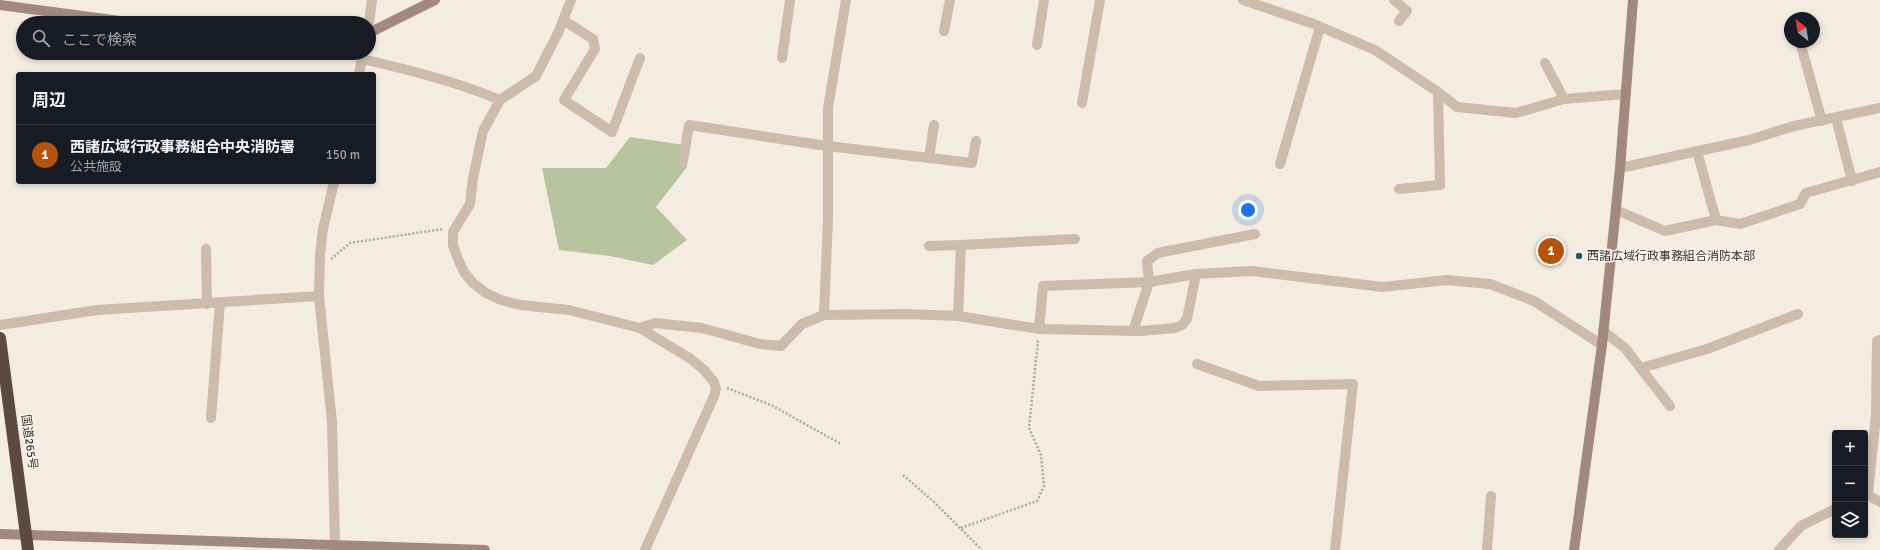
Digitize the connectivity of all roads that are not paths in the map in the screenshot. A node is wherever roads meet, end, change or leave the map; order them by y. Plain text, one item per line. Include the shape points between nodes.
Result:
1 (372, 0) edge
2 (435, 0) edge
3 (571, 0) edge
4 (790, 0) edge
5 (846, 0) edge
6 (950, 0) edge
7 (1044, 0) edge
8 (1100, 0) edge
9 (1243, 0) edge
10 (1394, 0) edge
11 (1633, 0) edge
12 (0, 5) edge
13 (82, 16) edge
14 (370, 16) edge
15 (563, 20) junction
16 (1399, 21) dead end
17 (1320, 27) junction
18 (376, 30) edge
19 (944, 31) dead end
20 (1037, 45) dead end
21 (1802, 48) edge
22 (640, 58) dead end
23 (782, 58) dead end
24 (362, 60) edge
25 (376, 60) edge
26 (1545, 63) dead end
27 (359, 72) edge
28 (1438, 92) junction
29 (1626, 94) junction
30 (1564, 99) junction
31 (500, 100) junction
32 (1082, 103) dead end
33 (1880, 108) edge
34 (1836, 118) junction
35 (1822, 121) junction
36 (934, 125) dead end
37 (976, 141) dead end
38 (827, 146) junction
39 (1697, 151) junction
40 (930, 158) junction
41 (683, 161) dead end
42 (1280, 164) dead end
43 (1620, 168) junction
44 (1880, 172) edge
45 (1852, 181) junction
46 (334, 184) edge
47 (1399, 189) dead end
48 (1616, 210) junction
49 (1716, 220) junction
50 (1255, 234) dead end
51 (1075, 239) dead end
52 (961, 245) junction
53 (929, 246) dead end
54 (206, 249) dead end
55 (1196, 274) junction
56 (1149, 282) junction
57 (319, 296) junction
58 (220, 303) junction
59 (207, 304) junction
60 (1798, 314) dead end
61 (824, 315) junction
62 (958, 316) junction
63 (0, 325) edge
64 (640, 328) junction
65 (1039, 329) junction
66 (1133, 331) junction
67 (1603, 331) junction
68 (0, 338) edge
69 (1880, 340) edge
70 (1602, 345) junction
71 (1196, 364) dead end
72 (1641, 368) junction
73 (1670, 406) dead end
74 (211, 418) dead end
75 (1868, 487) edge
76 (1492, 496) dead end
77 (1868, 496) edge
78 (1880, 502) edge
79 (1832, 510) edge
80 (0, 534) edge
81 (26, 535) junction
82 (335, 544) junction
83 (386, 548) edge
84 (28, 550) edge
85 (485, 550) edge
86 (645, 550) edge
87 (1335, 550) edge
88 (1487, 550) edge
89 (1574, 550) edge
90 (1779, 550) edge

1 - 14 street
2 - 18 street
3 - 15 street
4 - 23 street
5 - 38 street via 828,108
6 - 19 street
7 - 20 street
8 - 32 street
9 - 17 street
10 - 16 street via 1407,11
11 - 29 street
12 - 13 street
15 - 22 street via 593,39 595,49 564,100 612,132
15 - 31 street via 536,76
17 - 28 street via 1375,50
17 - 42 street
21 - 35 street
24 - 27 street
25 - 31 street via 476,90
26 - 30 street
28 - 30 street via 1456,107 1516,113
28 - 47 street via 1440,185
29 - 30 street
29 - 43 street
31 - 64 street via 484,131 470,204 453,232 453,245 461,265 473,283 500,300 520,305 570,310
33 - 34 street
34 - 35 street
34 - 45 street
35 - 39 street
36 - 40 street
37 - 40 street via 972,162
38 - 40 street
38 - 41 street via 688,125
38 - 61 street via 828,219
39 - 43 street
39 - 49 street
43 - 48 street
44 - 45 street
45 - 49 street via 1806,193 1800,204 1740,224
46 - 57 street via 323,229
48 - 49 street via 1665,231
48 - 67 street
50 - 56 street via 1158,253 1147,262
51 - 52 street
52 - 53 street
52 - 62 street
54 - 59 street
55 - 56 street
55 - 66 street via 1187,318 1182,325 1176,328
55 - 70 street via 1251,271 1384,286 1446,280 1490,284 1534,301
56 - 65 street via 1043,286
56 - 66 street
57 - 58 street
57 - 82 street via 332,422
58 - 59 street
58 - 74 street
59 - 63 street via 97,310
60 - 72 street via 1707,349
61 - 62 street
61 - 64 street via 802,324 781,346 760,344 702,328 655,323
62 - 65 street
64 - 86 street via 691,359 704,370 716,388
65 - 66 street
67 - 70 street
67 - 72 street via 1625,348
68 - 81 highway, 国道265号
69 - 75 street via 1877,341 1876,415
70 - 89 street
71 - 87 street via 1259,386 1353,384
72 - 73 street
76 - 88 street
77 - 78 street
79 - 90 street via 1801,526
80 - 81 street
81 - 82 street
81 - 84 highway, 国道265号
82 - 83 street
83 - 85 street

